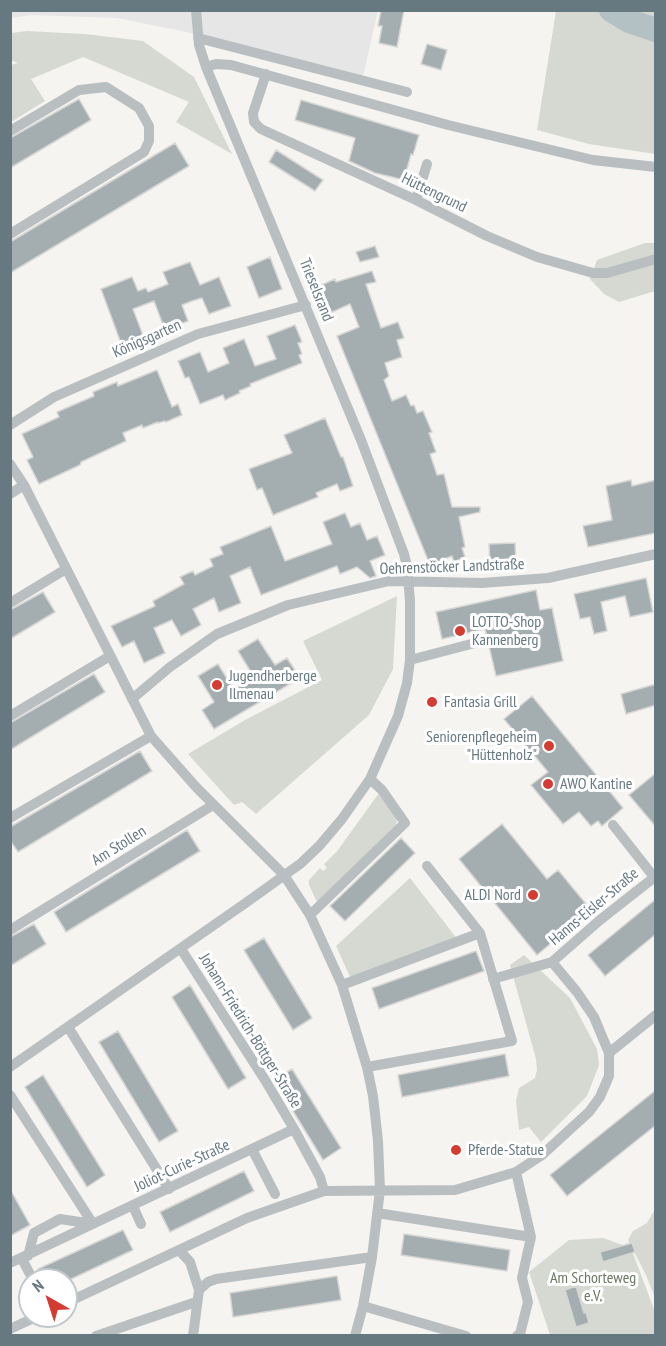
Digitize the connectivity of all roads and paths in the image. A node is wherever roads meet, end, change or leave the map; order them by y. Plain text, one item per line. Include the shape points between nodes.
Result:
1 (196, 10) edge
2 (198, 38) junction
3 (206, 67) junction
4 (266, 74) junction
5 (408, 92) dead end
6 (10, 131) edge
7 (428, 164) dead end
8 (656, 167) edge
9 (416, 200) junction
10 (10, 234) edge
11 (656, 259) edge
12 (306, 305) junction
13 (10, 425) edge
14 (10, 464) edge
15 (24, 485) junction
16 (10, 494) edge
17 (656, 554) edge
18 (66, 569) junction
19 (409, 582) junction
20 (10, 603) edge
21 (475, 643) dead end
22 (110, 656) junction
23 (410, 660) junction
24 (132, 699) junction
25 (10, 716) edge
26 (151, 736) junction
27 (373, 743) dead end
28 (386, 745) junction
29 (370, 780) junction
30 (213, 805) junction
31 (10, 818) edge
32 (613, 825) dead end
33 (427, 866) dead end
34 (284, 875) junction
35 (655, 877) edge
36 (310, 915) junction
37 (10, 930) edge
38 (480, 933) junction
39 (181, 949) junction
40 (552, 962) junction
41 (493, 979) junction
42 (342, 985) junction
43 (656, 1016) edge
44 (68, 1027) junction
45 (609, 1053) junction
46 (10, 1066) edge
47 (367, 1067) junction
48 (10, 1095) edge
49 (294, 1130) junction
50 (252, 1149) junction
51 (516, 1172) junction
52 (169, 1189) junction
53 (324, 1191) junction
54 (380, 1191) junction
55 (275, 1194) dead end
56 (133, 1206) junction
57 (377, 1213) junction
58 (93, 1224) junction
59 (141, 1224) dead end
60 (531, 1237) junction
61 (178, 1250) junction
62 (372, 1257) junction
63 (25, 1258) junction
64 (10, 1263) edge
65 (29, 1268) edge
66 (199, 1290) junction
67 (78, 1297) edge
68 (196, 1302) junction
69 (363, 1306) junction
70 (96, 1335) edge
71 (193, 1335) edge
72 (355, 1335) edge
73 (466, 1335) edge
74 (517, 1335) edge

1 - 2 street, Trieselsrand
2 - 3 street, Trieselsrand
2 - 5 street
3 - 4 street via 231,65
3 - 12 street, Trieselsrand
4 - 8 street via 592,160
4 - 9 street, Hüttengrund via 253,113 254,122 261,129
6 - 10 street via 79,90 106,87 139,108 149,126 144,152
7 - 9 street
9 - 11 street, Hüttengrund via 517,249 592,273 607,273
12 - 13 street, Königsgarten via 198,334 54,397
12 - 19 street, Trieselsrand via 381,490 404,554
14 - 15 street
15 - 16 street
15 - 18 street
17 - 19 street, Oehrenstöcker Landstraße via 548,578 482,583
18 - 20 street
18 - 22 street
19 - 23 street, Johann-Friedrich-Böttger-Straße
19 - 24 street, Oehrenstöcker Landstraße via 389,581 288,604 217,634
21 - 23 street
22 - 24 street
22 - 25 street
23 - 28 street, Johann-Friedrich-Böttger-Straße via 401,705
24 - 26 street
26 - 30 street
26 - 31 street
27 - 28 street
28 - 29 street, Johann-Friedrich-Böttger-Straße
29 - 34 street, Johann-Friedrich-Böttger-Straße via 320,845
29 - 36 street via 382,789 405,823
30 - 34 street
30 - 37 street, Am Stollen
32 - 35 street
33 - 38 street
34 - 36 street
34 - 39 street, Johann-Friedrich-Böttger-Straße
35 - 40 street, Hanns-Eisler-Straße
36 - 42 street
38 - 41 street
38 - 42 street
39 - 44 street, Johann-Friedrich-Böttger-Straße
39 - 49 street, Johann-Friedrich-Böttger-Straße
40 - 41 street, Hanns-Eisler-Straße
40 - 45 street, Hanns-Eisler-Straße via 594,1017
41 - 47 street via 512,1041
42 - 47 street
43 - 45 street
44 - 46 street, Johann-Friedrich-Böttger-Straße
44 - 52 street
45 - 51 street, Hanns-Eisler-Straße via 609,1076 589,1112 542,1155
47 - 54 street via 378,1142
48 - 58 street
49 - 50 street, Joliot-Curie-Straße
49 - 53 street
50 - 52 street, Joliot-Curie-Straße
50 - 55 street
51 - 54 street, Hanns-Eisler-Straße via 455,1190
51 - 60 street
52 - 56 street, Joliot-Curie-Straße
53 - 54 street
53 - 61 street via 247,1218
54 - 57 street
56 - 58 street, Joliot-Curie-Straße
56 - 59 street
57 - 60 street
57 - 62 street
58 - 63 street, Joliot-Curie-Straße
58 - 63 street via 60,1219 34,1233
60 - 74 street via 522,1278 528,1302
61 - 66 street via 190,1262
61 - 67 street
62 - 66 street via 216,1279
62 - 69 street
63 - 64 street, Joliot-Curie-Straße
63 - 65 street
66 - 68 street
68 - 70 street
68 - 71 street
69 - 72 street
69 - 73 street

